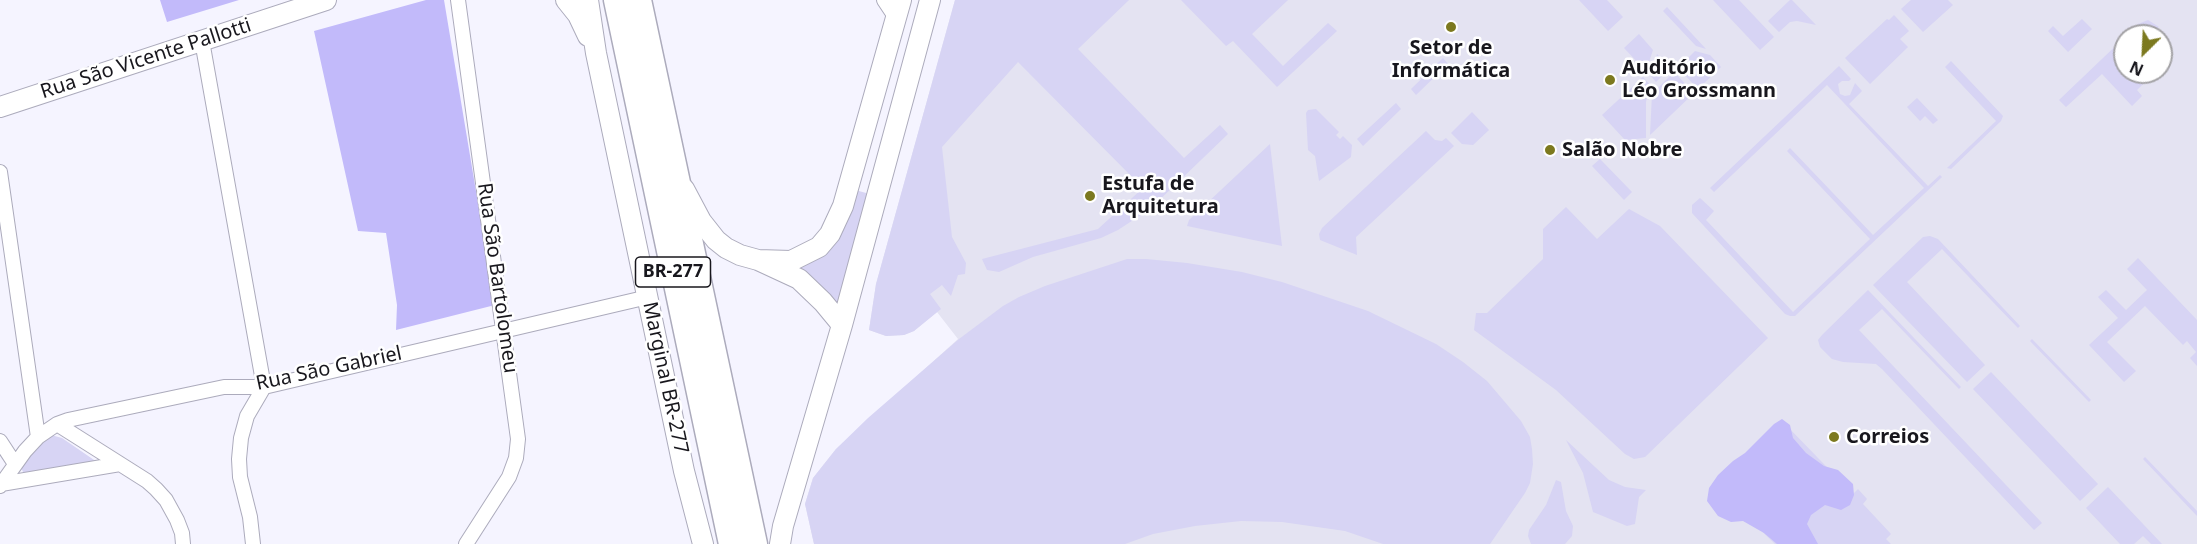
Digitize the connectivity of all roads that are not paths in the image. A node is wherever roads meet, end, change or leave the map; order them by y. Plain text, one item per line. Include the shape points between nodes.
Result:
1 (326, 0) edge
2 (458, 0) edge
3 (566, 0) edge
4 (588, 0) edge
5 (616, 0) edge
6 (639, 0) edge
7 (884, 0) edge
8 (925, 6) edge
9 (898, 9) edge
10 (202, 41) junction
11 (596, 53) junction
12 (0, 107) edge
13 (674, 170) junction
14 (0, 172) edge
15 (758, 260) junction
16 (648, 297) junction
17 (842, 325) junction
18 (504, 330) junction
19 (264, 387) junction
20 (57, 424) junction
21 (38, 437) junction
22 (0, 441) edge
23 (15, 464) junction
24 (120, 464) junction
25 (1, 485) edge
26 (183, 544) edge
27 (253, 544) edge
28 (466, 544) edge
29 (703, 544) edge
30 (731, 544) edge
31 (755, 544) edge
32 (780, 544) edge

1 - 10 main road, Rua São Vicente Pallotti
2 - 18 street, Rua São Bartolomeu
3 - 11 main road via 578,15
4 - 11 main road, Marginal BR-277
5 - 30 highway, BR-277
6 - 13 highway, BR-277
7 - 9 street
8 - 17 main road
9 - 15 main road via 843,206 830,234 819,247 791,261
10 - 12 main road, Rua São Vicente Pallotti
10 - 19 street
11 - 16 main road, Marginal BR-277
13 - 15 main road via 708,231 726,249
13 - 31 highway, BR-277
14 - 21 street
15 - 17 main road via 799,279
16 - 18 street, Rua São Gabriel
16 - 29 main road, Marginal BR-277
17 - 32 main road
18 - 19 street, Rua São Gabriel
18 - 28 street, Rua São Bartolomeu via 518,439 516,458 501,492
19 - 20 street, Rua São Gabriel via 224,387
19 - 27 street via 247,416 239,459
20 - 21 street, Rua São Gabriel
20 - 24 street
21 - 23 street, Rua São Gabriel
22 - 23 street
23 - 25 street, Rua São Gabriel
24 - 25 street
24 - 26 street via 147,481 166,500 177,520

